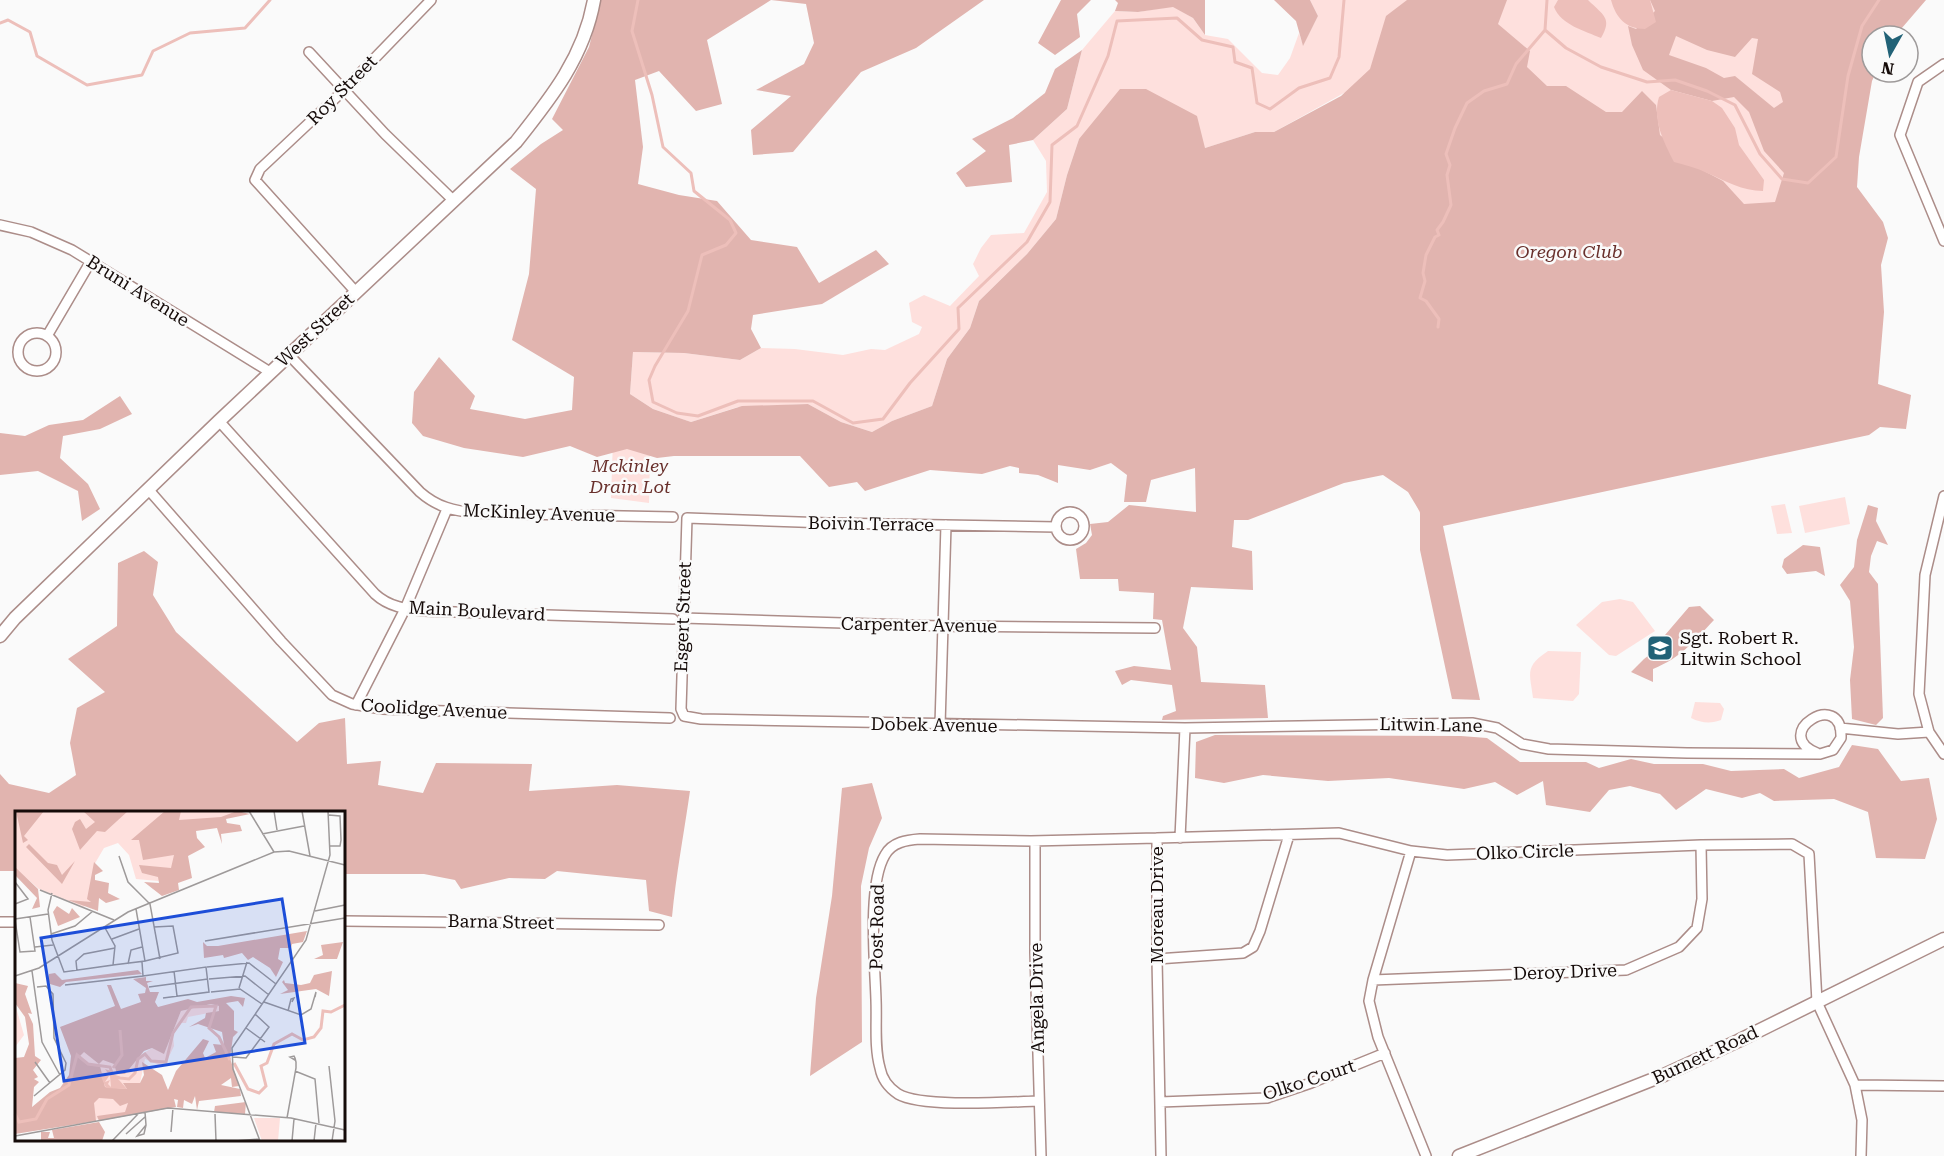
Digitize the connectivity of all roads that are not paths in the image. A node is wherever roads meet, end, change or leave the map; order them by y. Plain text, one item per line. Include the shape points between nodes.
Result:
1 (431, 0) edge
2 (594, 0) edge
3 (309, 52) dead end
4 (1944, 64) edge
5 (343, 91) junction
6 (453, 200) junction
7 (0, 225) edge
8 (1944, 241) edge
9 (91, 261) junction
10 (356, 291) junction
11 (47, 336) junction
12 (288, 355) junction
13 (270, 372) junction
14 (219, 421) junction
15 (148, 489) junction
16 (1944, 496) edge
17 (447, 509) junction
18 (673, 517) dead end
19 (687, 518) joint
20 (946, 525) junction
21 (1056, 526) dead end
22 (405, 609) junction
23 (678, 619) junction
24 (943, 626) junction
25 (1155, 628) dead end
26 (0, 636) edge
27 (356, 705) junction
28 (684, 716) joint
29 (670, 718) dead end
30 (940, 725) junction
31 (1185, 728) junction
32 (1840, 728) junction
33 (1929, 732) junction
34 (1817, 753) junction
35 (1944, 754) edge
36 (1289, 835) junction
37 (1157, 838) junction
38 (1180, 838) junction
39 (1035, 841) junction
40 (1701, 845) junction
41 (1411, 851) junction
42 (345, 921) edge
43 (659, 925) dead end
44 (1944, 939) edge
45 (1157, 959) junction
46 (1373, 980) junction
47 (1817, 1002) junction
48 (1385, 1053) junction
49 (1855, 1085) junction
50 (1944, 1086) edge
51 (1038, 1101) junction
52 (1160, 1102) junction
53 (1041, 1156) edge
54 (1161, 1156) edge
55 (1426, 1156) edge
56 (1459, 1156) edge
57 (1861, 1156) edge

1 - 5 street, Roy Street
2 - 6 main road, West Street via 580,47 556,92 516,142
3 - 5 street
4 - 8 street via 1918,82 1900,135
5 - 6 street
5 - 10 street, Roy Street via 260,169 255,180
6 - 10 main road, West Street
7 - 9 street, Bruni Avenue via 41,236
9 - 11 street
9 - 13 street, Bruni Avenue
10 - 12 main road, West Street
11 - 11 street via 33,334 21,342 19,356 27,368 41,371 54,362 56,347
12 - 13 main road, West Street
12 - 17 street, McKinley Avenue via 420,492
13 - 14 main road, West Street
14 - 15 main road, West Street
14 - 22 street, Main Boulevard via 375,594 386,603
15 - 26 main road, West Street
15 - 27 street, Coolidge Avenue via 332,695
16 - 33 street via 1925,575 1919,694
17 - 18 street, McKinley Avenue
17 - 22 street
19 - 20 street, Boivin Terrace
19 - 23 street, Esgert Street
20 - 21 street, Boivin Terrace
20 - 24 street
22 - 23 street, Main Boulevard
22 - 27 street
23 - 24 street, Carpenter Avenue
23 - 28 street, Esgert Street
24 - 25 street, Carpenter Avenue
24 - 30 street
27 - 29 street, Coolidge Avenue
28 - 30 street, Dobek Avenue
30 - 31 street, Dobek Avenue
31 - 34 street, Litwin Lane via 1476,723 1497,728 1522,744 1549,748
31 - 38 street
32 - 33 street via 1898,734
32 - 34 street via 1841,738 1836,747 1827,753
32 - 34 street via 1824,715 1808,720 1803,739
33 - 35 street
36 - 38 street, Moreau Drive
36 - 41 street, Moreau Drive via 1339,833
36 - 45 street via 1253,947 1243,953
37 - 38 street, Moreau Drive
37 - 39 street, Post Road
37 - 45 street, Moreau Drive
39 - 51 street, Angela Drive
39 - 51 street, Post Road via 920,839 894,845 880,866 875,921 879,1064 891,1088 905,1097 926,1101
40 - 41 street, Olko Circle via 1447,855
40 - 46 street, Deroy Drive via 1702,899 1697,928 1679,947 1626,970
40 - 47 street, Olko Circle via 1792,844 1809,854
41 - 46 street
42 - 43 street, Barna Street
44 - 47 main road, Burnett Road
45 - 52 street, Moreau Drive
46 - 48 street via 1370,1001
47 - 49 street
47 - 56 main road, Burnett Road via 1664,1075
48 - 52 street, Olko Court via 1267,1098
48 - 55 street
49 - 50 street
49 - 57 street via 1862,1120
51 - 53 street, Angela Drive
52 - 54 street, Moreau Drive

